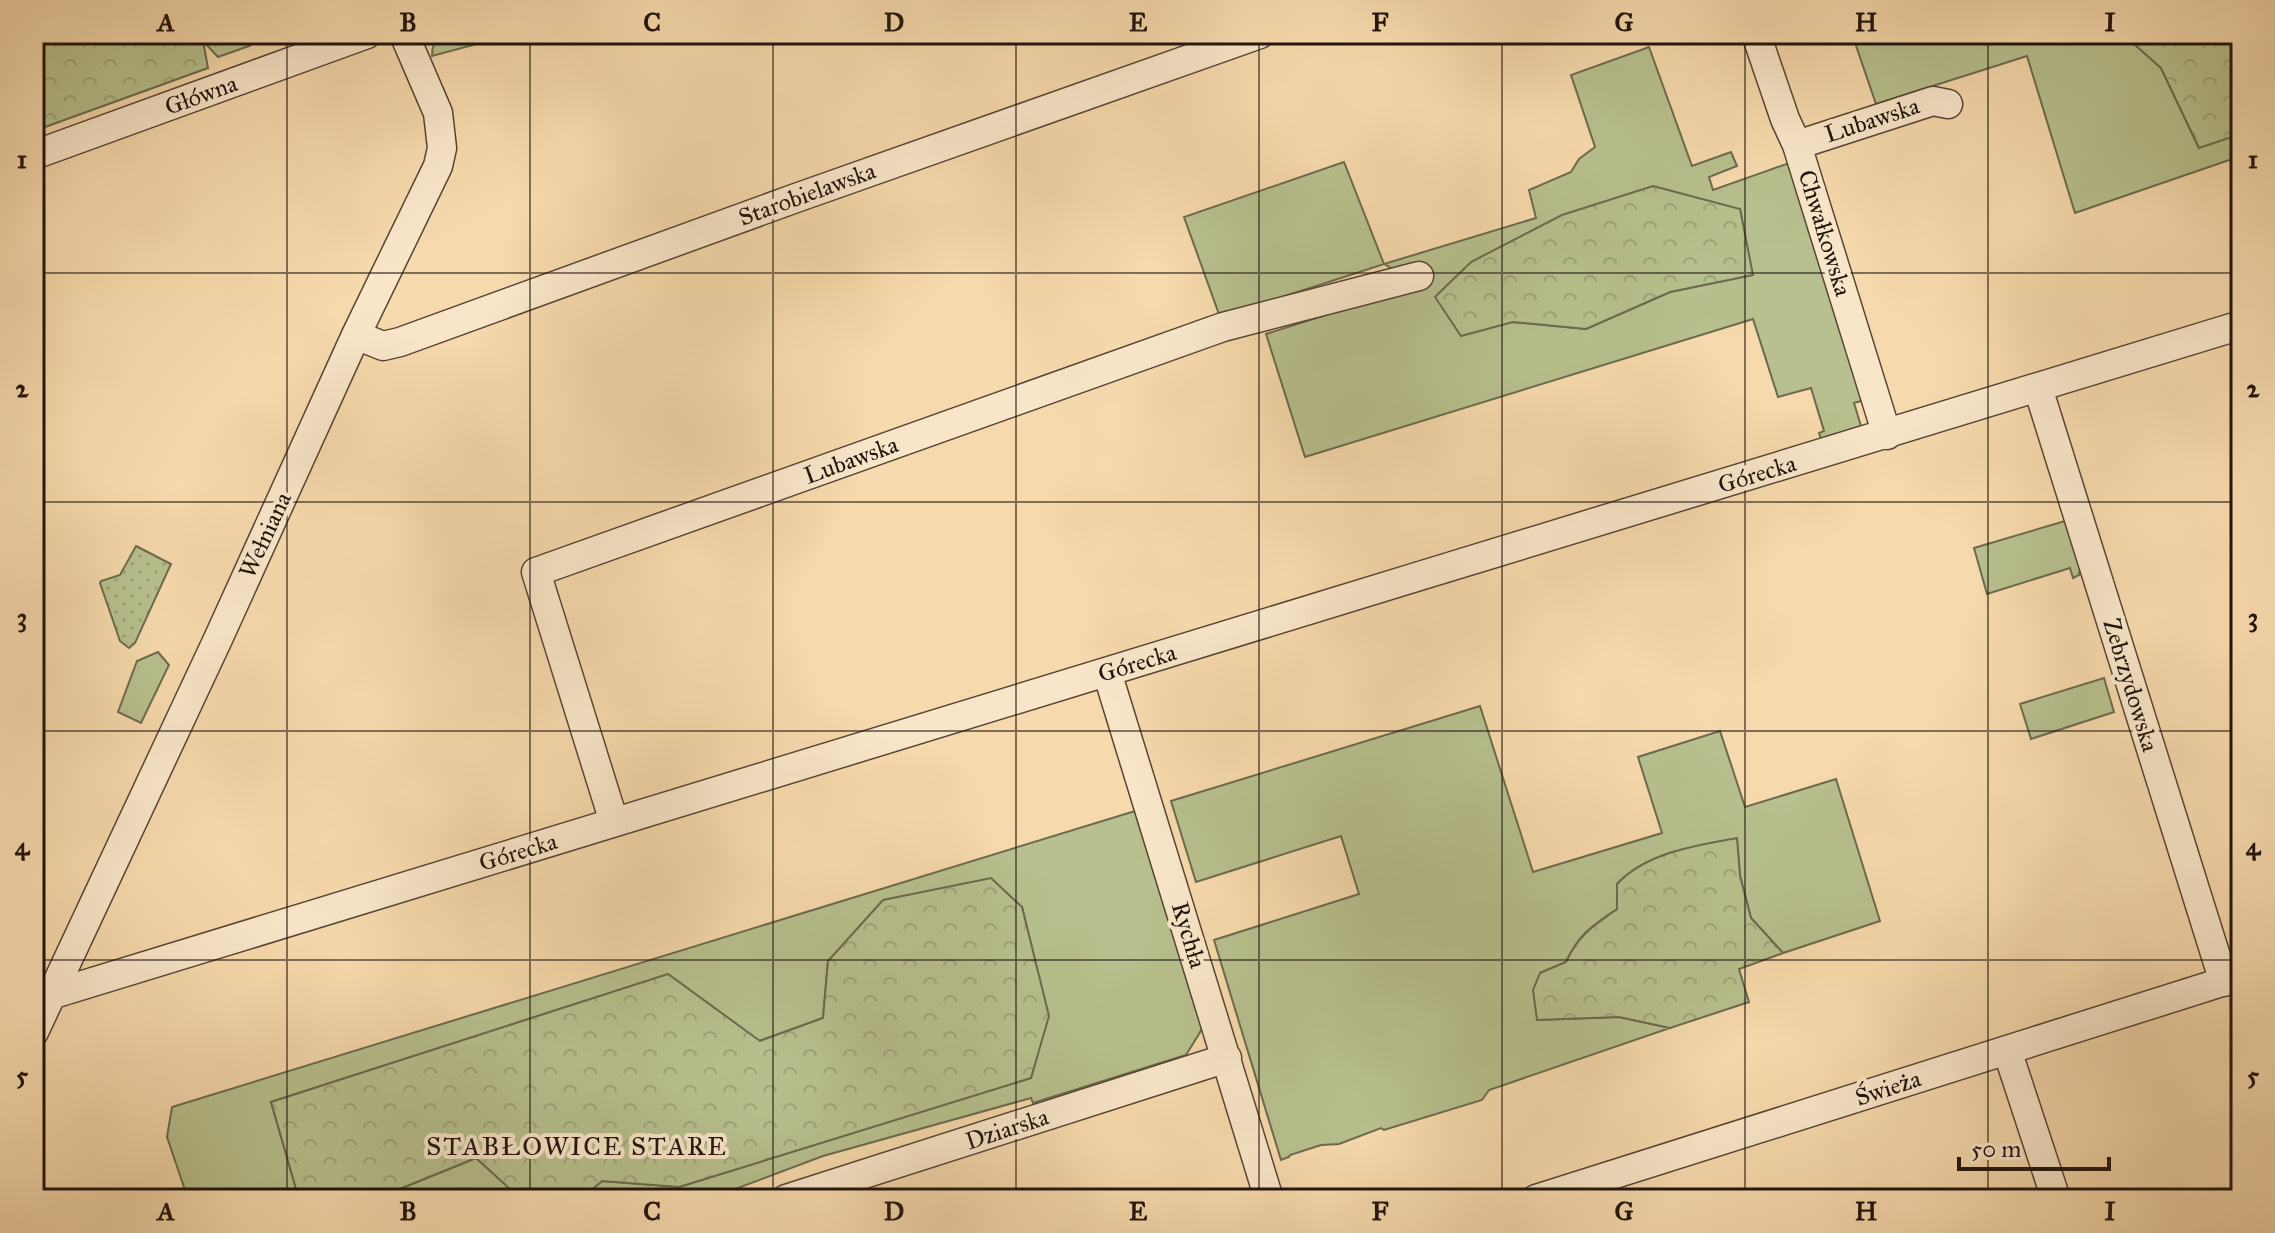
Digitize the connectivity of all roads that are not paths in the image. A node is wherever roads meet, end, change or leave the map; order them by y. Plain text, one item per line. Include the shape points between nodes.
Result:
1 (367, 34) edge
2 (404, 34) edge
3 (1260, 34) edge
4 (1756, 34) edge
5 (1948, 104) dead end
6 (1797, 145) junction
7 (34, 155) edge
8 (1419, 276) dead end
9 (356, 335) junction
10 (2239, 335) edge
11 (2038, 388) junction
12 (1887, 435) junction
13 (1107, 672) junction
14 (614, 822) junction
15 (2232, 979) edge
16 (42, 998) edge
17 (34, 1032) edge
18 (2007, 1050) junction
19 (1227, 1058) junction
20 (786, 1199) edge
21 (1269, 1199) edge
22 (1536, 1199) edge
23 (2056, 1199) edge

1 - 7 street, Główna
2 - 9 street, Wełniana via 436,106 442,148
3 - 9 street, Starobielawska via 400,342 383,346
4 - 6 street, Chwałkowska
5 - 6 street, Lubawska via 1933,101
6 - 12 street, Chwałkowska
8 - 14 street, Lubawska via 1223,327 536,572
9 - 16 street, Wełniana via 218,639
10 - 11 street, Górecka
11 - 12 street, Górecka
11 - 15 street, Zebrzydowska
12 - 13 street, Górecka
13 - 14 street, Górecka
13 - 19 street, Rychła
14 - 16 street, Górecka
15 - 18 street, Świeża
16 - 17 street, Wełniana
18 - 22 street, Świeża
18 - 23 street
19 - 20 street, Dziarska
19 - 21 street, Rychła

